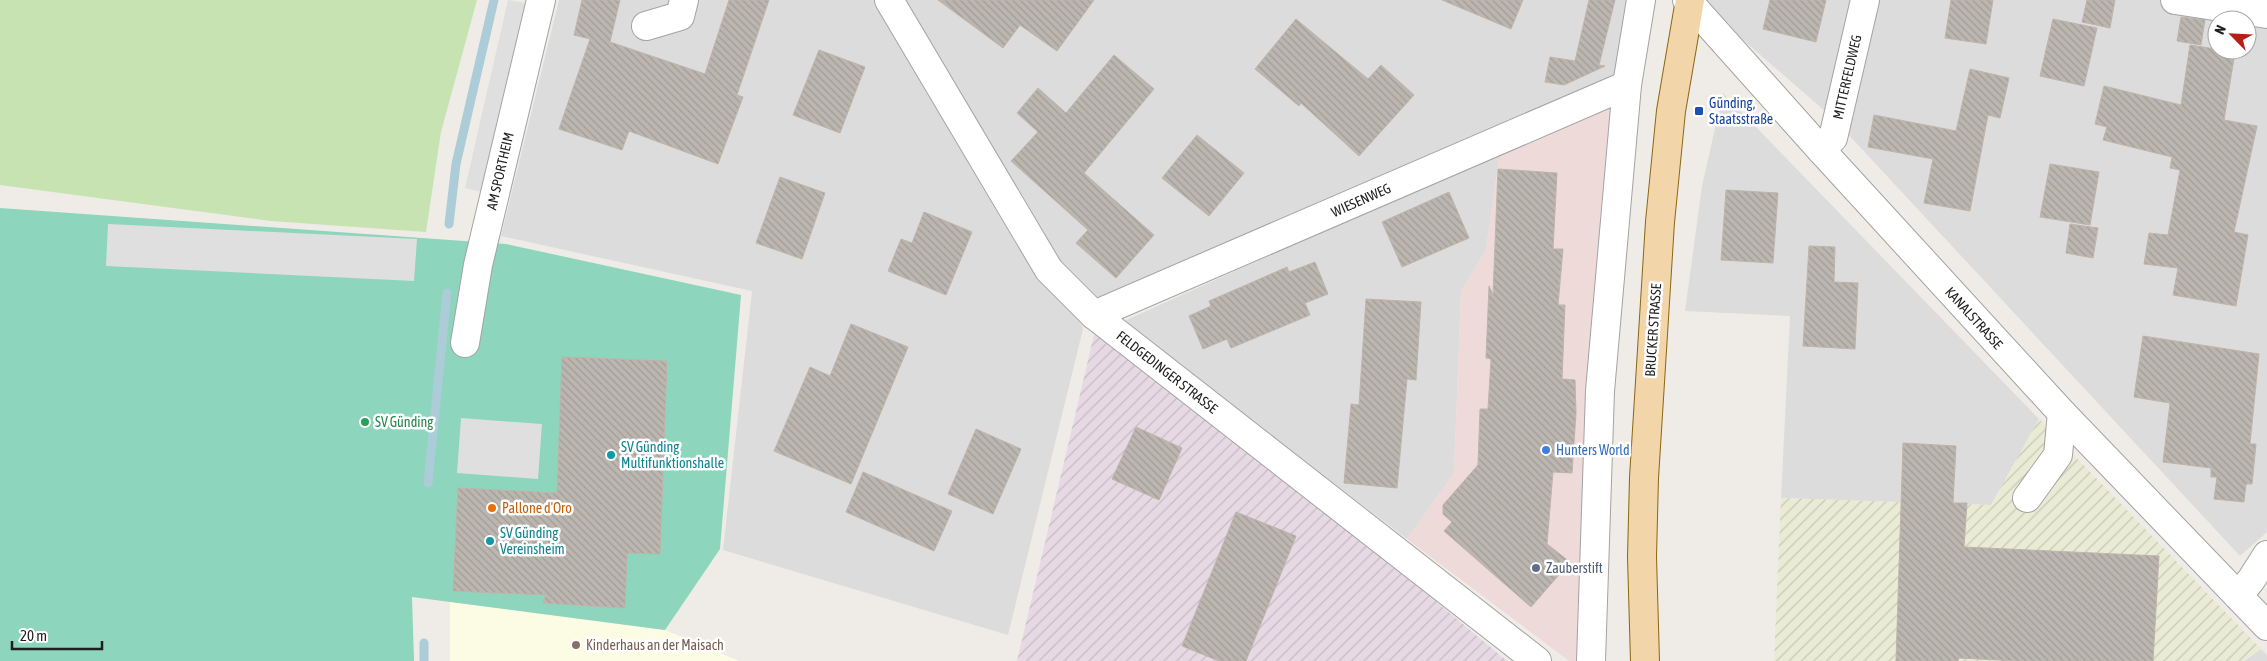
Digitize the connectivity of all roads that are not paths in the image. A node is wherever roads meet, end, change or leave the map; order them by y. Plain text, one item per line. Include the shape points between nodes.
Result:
1 (541, 0) edge
2 (684, 0) edge
3 (889, 0) edge
4 (1641, 0) edge
5 (1865, 0) edge
6 (2175, 0) edge
7 (1688, 1) edge
8 (2267, 14) edge
9 (646, 26) dead end
10 (1627, 86) junction
11 (1821, 150) junction
12 (1094, 315) junction
13 (465, 343) dead end
14 (2062, 413) junction
15 (2027, 498) dead end
16 (2267, 555) edge
17 (2238, 596) junction
18 (2267, 626) edge
19 (1537, 661) edge
20 (1591, 661) edge
21 (1645, 661) edge

1 - 13 street, AM SPORTHEIM via 478,265
2 - 9 street via 680,16
3 - 12 street, FELDGEDINGER STRASSE via 1049,270
4 - 10 street
5 - 11 street, MITTERFELDWEG via 1833,138
6 - 8 street
7 - 11 street, KANALSTRASSE
7 - 21 main road, BRUCKER STRASSE via 1671,111 1660,222 1644,478
10 - 12 street, WIESENWEG
10 - 20 street via 1600,391
11 - 14 street, KANALSTRASSE
12 - 19 street, FELDGEDINGER STRASSE
14 - 15 street via 2058,456
14 - 17 street, KANALSTRASSE
16 - 17 street
17 - 18 street, KANALSTRASSE

